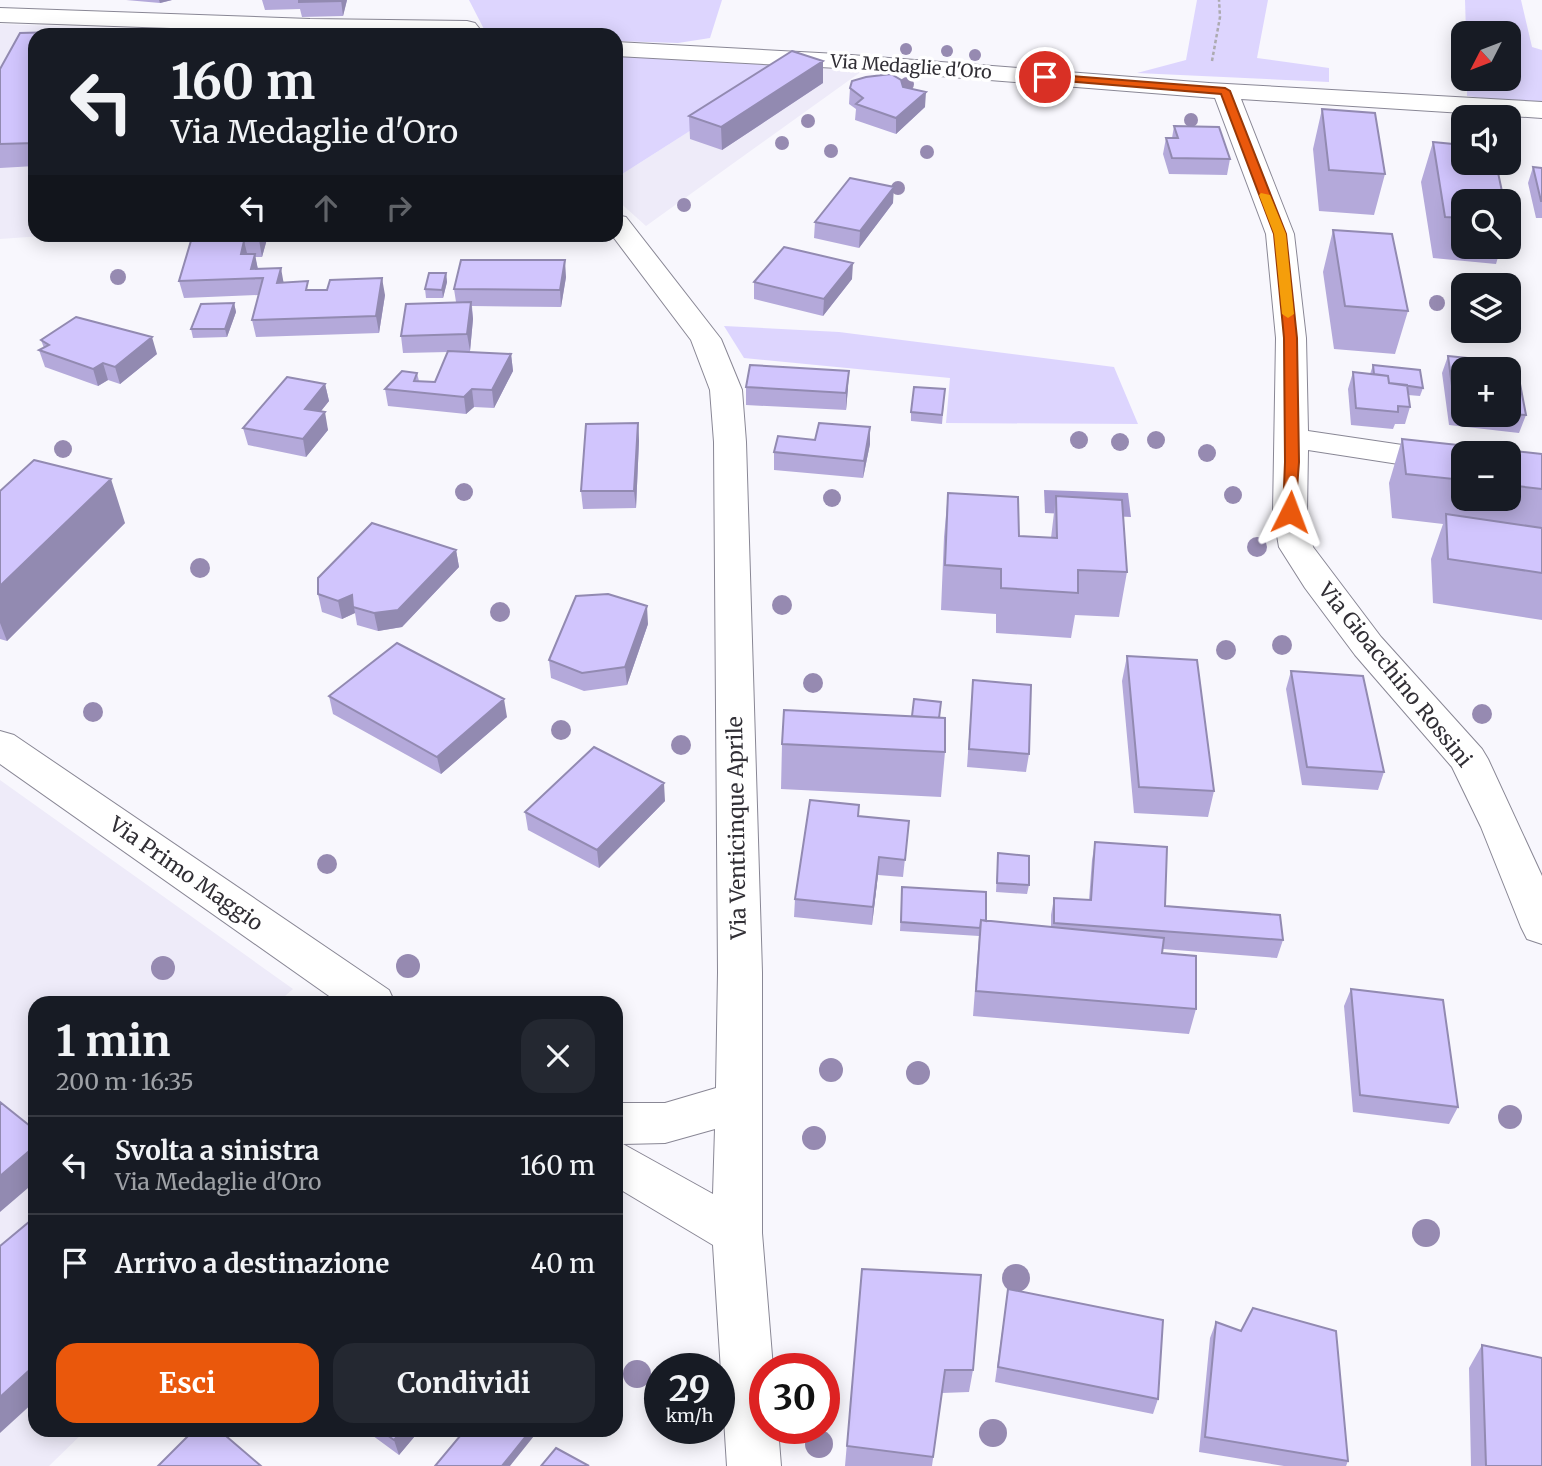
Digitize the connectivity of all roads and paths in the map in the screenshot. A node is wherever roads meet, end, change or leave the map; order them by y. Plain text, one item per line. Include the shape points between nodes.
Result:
1 (1219, 0) edge
2 (0, 15) edge
3 (465, 24) edge
4 (623, 49) edge
5 (1216, 90) junction
6 (1542, 110) edge
7 (623, 232) edge
8 (1292, 438) junction
9 (1451, 462) edge
10 (0, 745) edge
11 (1542, 927) edge
12 (363, 996) edge
13 (738, 1099) junction
14 (623, 1124) edge
15 (623, 1166) edge
16 (737, 1233) junction
17 (754, 1466) edge

1 - 5 path
2 - 3 street via 310,26
4 - 5 street, Via Medaglie d'Oro via 720,52
5 - 6 street, Via Medaglie d'Oro
5 - 8 street, Via Gioacchino Rossini via 1280,234 1291,338
7 - 13 street, Via Venticinque Aprile via 706,339 726,390 740,972
8 - 9 street
8 - 11 street, Via Gioacchino Rossini via 1290,512 1296,547 1368,646 1468,759
10 - 12 street, Via Primo Maggio
13 - 14 street via 688,1120
13 - 16 street, Via Venticinque Aprile
15 - 16 street
16 - 17 street, Via Venticinque Aprile

